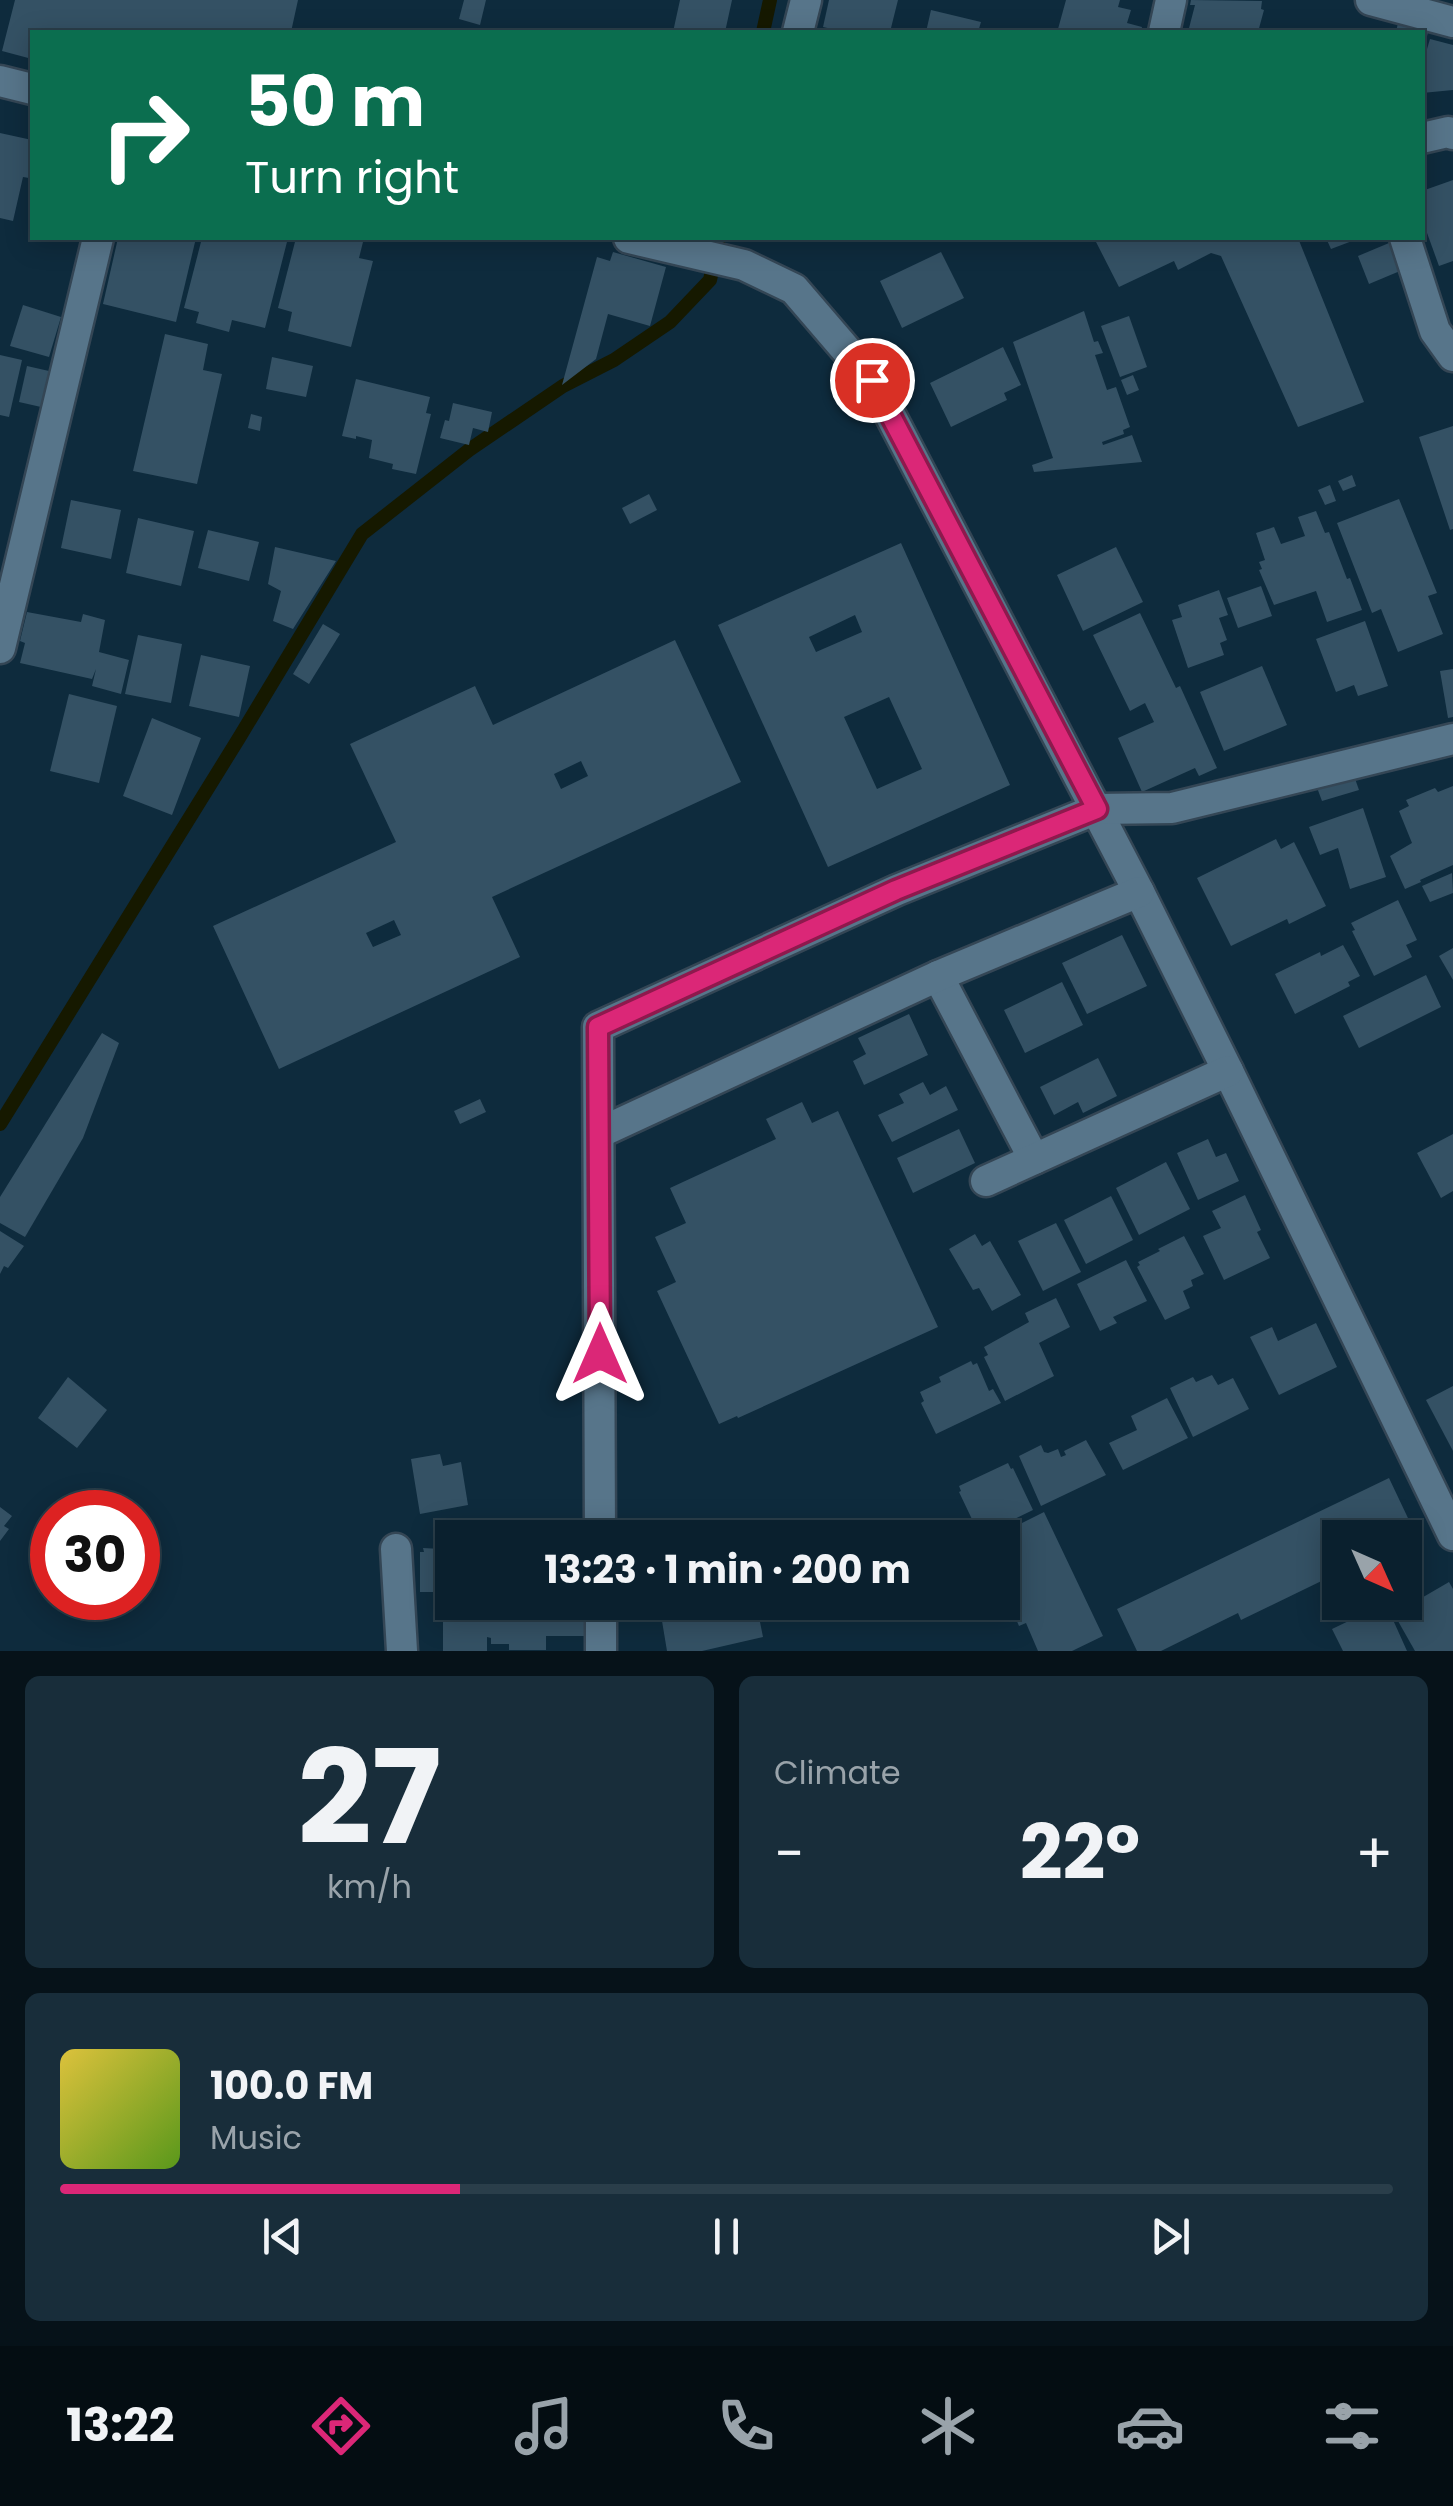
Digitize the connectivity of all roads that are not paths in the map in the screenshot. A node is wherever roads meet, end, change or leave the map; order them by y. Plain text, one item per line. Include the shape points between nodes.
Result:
1 (806, 0) edge
2 (1171, 0) edge
3 (1370, 0) edge
4 (1453, 22) edge
5 (798, 30) edge
6 (1164, 30) edge
7 (0, 81) edge
8 (30, 88) edge
9 (1453, 134) edge
10 (1425, 137) edge
11 (98, 240) edge
12 (647, 240) edge
13 (1406, 240) edge
14 (747, 251) edge
15 (1453, 356) edge
16 (0, 648) edge
17 (1453, 739) edge
18 (1097, 809) junction
19 (1139, 892) junction
20 (938, 976) junction
21 (1228, 1071) junction
22 (599, 1133) junction
23 (1034, 1159) junction
24 (986, 1181) dead end
25 (600, 1520) edge
26 (1453, 1535) edge
27 (396, 1549) dead end
28 (600, 1620) edge
29 (402, 1651) edge
30 (601, 1651) edge

1 - 5 street
2 - 6 street
3 - 4 street
7 - 8 street
9 - 10 street
11 - 16 street
12 - 14 street
13 - 15 street via 1435,331
14 - 18 street via 794,290 872,380
17 - 18 street via 1172,808
18 - 19 street
18 - 22 street via 896,890 598,1027
19 - 20 street
19 - 21 street
20 - 22 street
20 - 23 street
21 - 23 street
21 - 26 street
22 - 25 street
23 - 24 street
27 - 29 street
28 - 30 street

